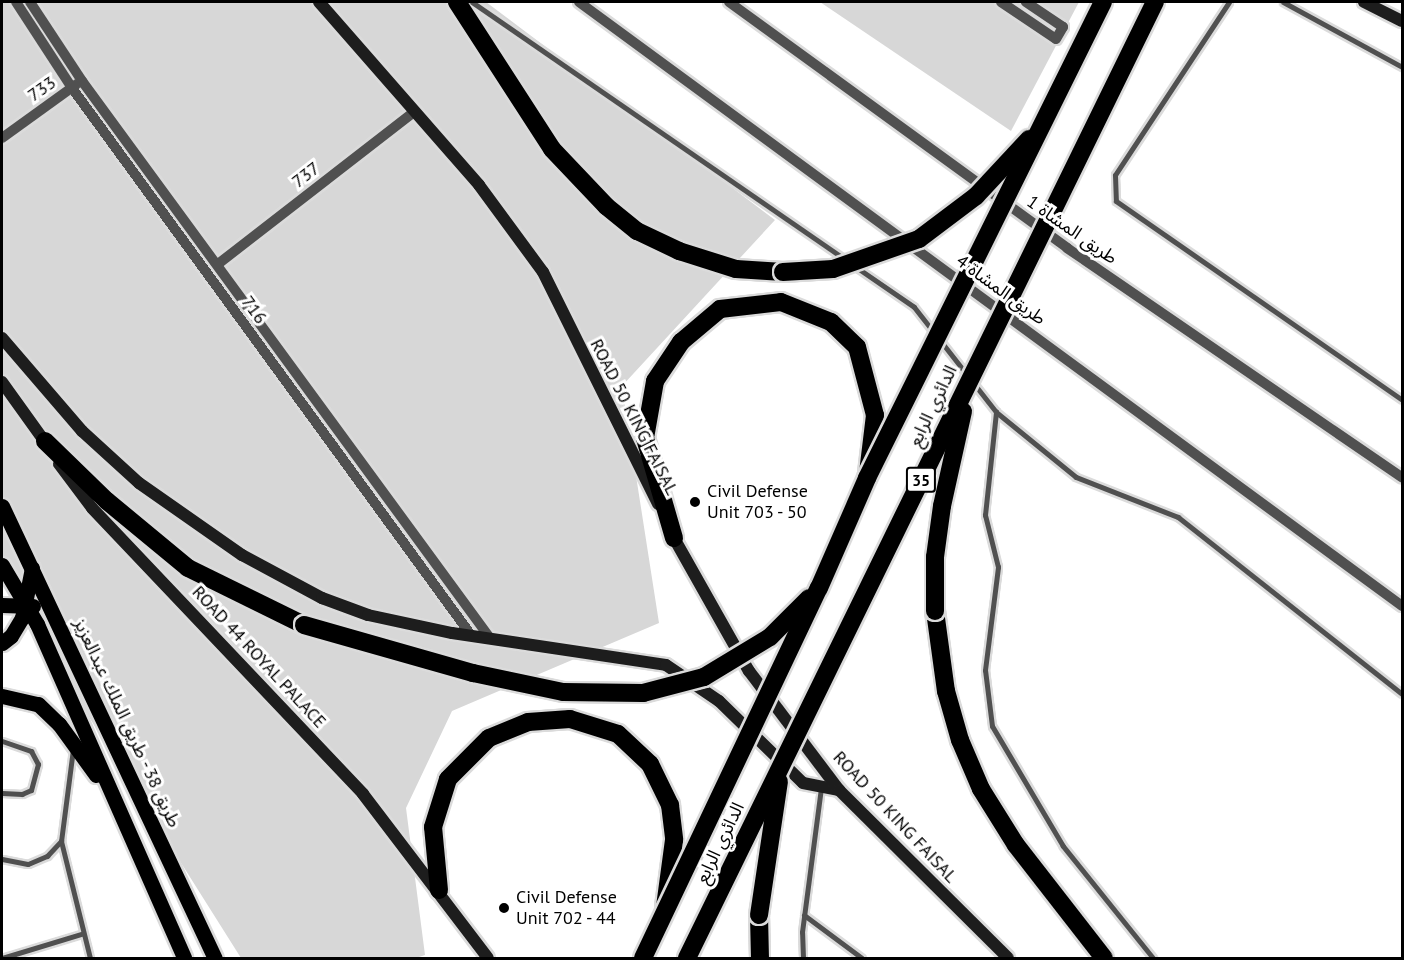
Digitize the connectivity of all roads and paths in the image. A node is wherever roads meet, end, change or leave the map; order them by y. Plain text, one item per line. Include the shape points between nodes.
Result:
1 (16, 2) edge
2 (30, 2) edge
3 (319, 2) edge
4 (457, 2) edge
5 (472, 2) edge
6 (579, 2) edge
7 (729, 2) edge
8 (1001, 2) edge
9 (1026, 2) edge
10 (1103, 2) edge
11 (1155, 2) edge
12 (1229, 2) edge
13 (1283, 2) edge
14 (1364, 2) edge
15 (1402, 21) edge
16 (1402, 67) edge
17 (77, 85) junction
18 (414, 112) junction
19 (1042, 124) junction
20 (2, 138) edge
21 (218, 264) junction
22 (2, 338) edge
23 (973, 373) junction
24 (2, 382) edge
25 (1402, 400) edge
26 (996, 412) junction
27 (45, 441) junction
28 (1402, 477) edge
29 (867, 478) junction
30 (2, 506) edge
31 (674, 538) junction
32 (2, 565) edge
33 (32, 566) junction
34 (819, 588) junction
35 (25, 603) junction
36 (2, 605) edge
37 (1402, 606) edge
38 (59, 624) junction
39 (471, 635) junction
40 (490, 638) junction
41 (2, 643) edge
42 (1402, 694) edge
43 (2, 696) edge
44 (2, 741) edge
45 (74, 744) junction
46 (782, 762) junction
47 (821, 786) junction
48 (105, 787) junction
49 (839, 790) junction
50 (2, 793) edge
51 (61, 841) junction
52 (2, 859) edge
53 (439, 890) junction
54 (804, 915) junction
55 (664, 916) junction
56 (81, 934) junction
57 (2, 958) edge
58 (90, 958) edge
59 (184, 958) edge
60 (215, 958) edge
61 (488, 958) edge
62 (643, 958) edge
63 (687, 958) edge
64 (760, 958) edge
65 (803, 958) edge
66 (862, 958) edge
67 (1008, 958) edge
68 (1104, 958) edge
69 (1153, 958) edge

1 - 17 street, 716
2 - 17 street
3 - 18 main road, ROAD 50 KING FAISAL
4 - 19 highway, bridge via 552,149 606,206 638,231 679,251 736,269 834,269 919,239 976,196
5 - 26 lane via 914,307
6 - 37 street, طريق المشاة 4
7 - 28 street, طريق المشاة 1 via 1067,248
8 - 9 street via 1056,39 1063,27
10 - 19 highway, الدائري الرابع, bridge
11 - 23 highway, الدائري الرابع / 35, bridge
12 - 25 lane via 1115,175 1116,201
13 - 16 lane
14 - 15 main road
17 - 20 street, 733
17 - 21 street
17 - 39 street, 716
18 - 21 street, 737
18 - 31 main road, ROAD 50 KING FAISAL via 479,185 543,272
19 - 29 highway, الدائري الرابع, bridge
21 - 40 street
22 - 39 main road via 98,446 139,483 242,555 322,598 368,615
23 - 46 highway, الدائري الرابع / 35, bridge
23 - 68 highway, bridge via 942,506 934,611 946,691 960,740 981,789 1016,845
24 - 27 main road, ROAD 44 ROYAL PALACE
26 - 42 lane via 1076,477 1178,517
26 - 69 lane via 985,515 998,567 988,616 985,670 992,726 1063,846
27 - 34 highway, bridge via 107,501 188,568 304,625 472,673 563,692 643,693 704,677 770,637
27 - 53 main road, ROAD 44 ROYAL PALACE via 92,508 363,794
29 - 31 highway via 875,415 857,347 831,322 781,302 720,309 681,342 655,381 645,438
29 - 34 highway, الدائري الرابع, bridge
30 - 33 main road, طريق 38 - طريق الملك عبدالعزيز
31 - 49 main road, ROAD 50 KING FAISAL via 749,671
32 - 35 main road
33 - 35 main road
33 - 38 main road, طريق 38 - طريق الملك عبدالعزيز
34 - 55 highway, الدائري الرابع, bridge
35 - 36 main road
35 - 38 main road via 40,607
35 - 41 main road via 19,626
35 - 48 main road via 88,737
38 - 60 main road, طريق 38 - طريق الملك عبدالعزيز
39 - 40 main road
40 - 47 main road via 666,665 719,701 804,783
43 - 45 main road via 38,704
44 - 50 lane via 31,751 38,764 31,790
45 - 48 main road
45 - 51 lane
46 - 63 highway, الدائري الرابع / 35, bridge
46 - 64 highway, bridge via 759,915
47 - 49 main road
47 - 54 lane
48 - 59 main road
49 - 67 main road, ROAD 50 KING FAISAL
51 - 52 lane via 47,856 28,864
51 - 56 lane
53 - 55 highway, bridge via 433,827 448,779 489,738 528,722 570,719 618,734 650,764 670,805 674,840
53 - 61 main road, ROAD 44 ROYAL PALACE
54 - 65 lane
54 - 66 lane
55 - 62 highway, الدائري الرابع, bridge
56 - 57 lane
56 - 58 lane

